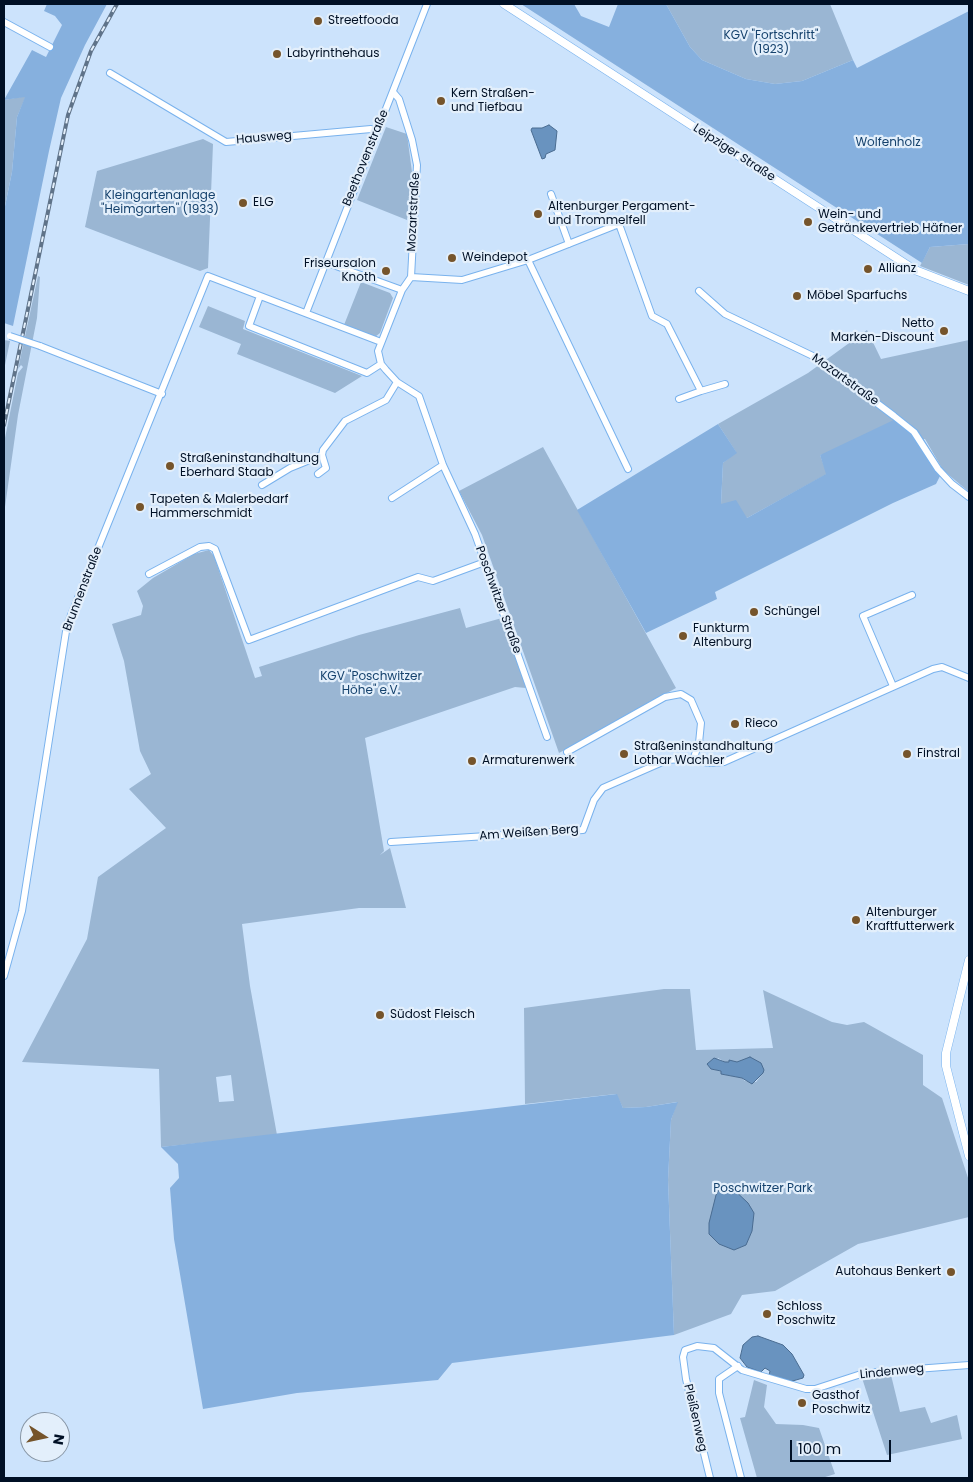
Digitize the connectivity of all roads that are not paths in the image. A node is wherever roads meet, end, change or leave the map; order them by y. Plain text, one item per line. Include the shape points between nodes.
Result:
1 (427, 4) edge
2 (504, 4) edge
3 (4, 22) edge
4 (50, 47) dead end
5 (110, 73) dead end
6 (393, 92) junction
7 (377, 131) junction
8 (550, 194) dead end
9 (569, 244) junction
10 (528, 260) junction
11 (325, 262) junction
12 (411, 277) junction
13 (402, 290) junction
14 (969, 290) edge
15 (699, 291) dead end
16 (260, 296) junction
17 (306, 313) junction
18 (7, 335) edge
19 (381, 342) junction
20 (381, 364) junction
21 (397, 382) junction
22 (725, 384) dead end
23 (701, 391) junction
24 (162, 394) junction
25 (679, 399) dead end
26 (322, 455) junction
27 (443, 465) junction
28 (628, 469) dead end
29 (318, 474) dead end
30 (262, 485) dead end
31 (969, 497) edge
32 (392, 498) dead end
33 (485, 562) junction
34 (150, 574) dead end
35 (912, 595) dead end
36 (969, 678) edge
37 (893, 686) junction
38 (548, 737) dead end
39 (567, 752) dead end
40 (693, 760) junction
41 (391, 842) dead end
42 (969, 960) edge
43 (4, 976) edge
44 (969, 1156) edge
45 (683, 1357) joint
46 (969, 1365) edge
47 (738, 1366) junction
48 (710, 1478) edge
49 (741, 1478) edge

1 - 6 street, Beethovenstraße
2 - 14 street, Leipziger Straße via 913,268
3 - 4 street
5 - 7 street, Hausweg via 226,142
6 - 7 street, Beethovenstraße
6 - 12 street, Mozartstraße via 399,99 417,165
7 - 11 street, Beethovenstraße
8 - 9 street
9 - 10 street
9 - 23 street via 619,224 652,316 667,324
10 - 12 street via 462,280
10 - 28 street
11 - 13 street
11 - 17 street, Beethovenstraße
12 - 13 street
13 - 19 street
15 - 31 street, Mozartstraße via 725,314 817,358 894,416 914,432 938,469
16 - 17 street
16 - 20 street via 249,326 367,373
16 - 24 street, Brunnenstraße via 208,276
17 - 19 street
18 - 24 street, bridge
19 - 20 street via 378,351
20 - 21 street, Poschwitzer Straße
21 - 26 street via 386,400 345,421
21 - 27 street, Poschwitzer Straße via 419,396
22 - 23 street
23 - 25 street
24 - 43 street, Brunnenstraße via 67,625 22,910
26 - 29 street via 326,468
26 - 30 street via 290,468
27 - 32 street
27 - 33 street, Poschwitzer Straße
33 - 34 street via 433,581 418,577 249,640 215,549 200,546
33 - 38 street, Poschwitzer Straße
35 - 37 street via 863,616
36 - 37 street, Am Weißen Berg via 942,667
37 - 40 street, Am Weißen Berg via 724,762
39 - 40 street via 665,697 681,694 691,700 701,724
40 - 41 street, Am Weißen Berg via 667,760 603,788 594,800 583,830
42 - 44 street via 946,1053 946,1066
45 - 47 street, Lindenweg via 685,1350 697,1346 714,1348
45 - 48 street, Pleißenweg
46 - 47 street, Lindenweg via 876,1372 815,1389 806,1389
47 - 49 street via 719,1379 719,1393

